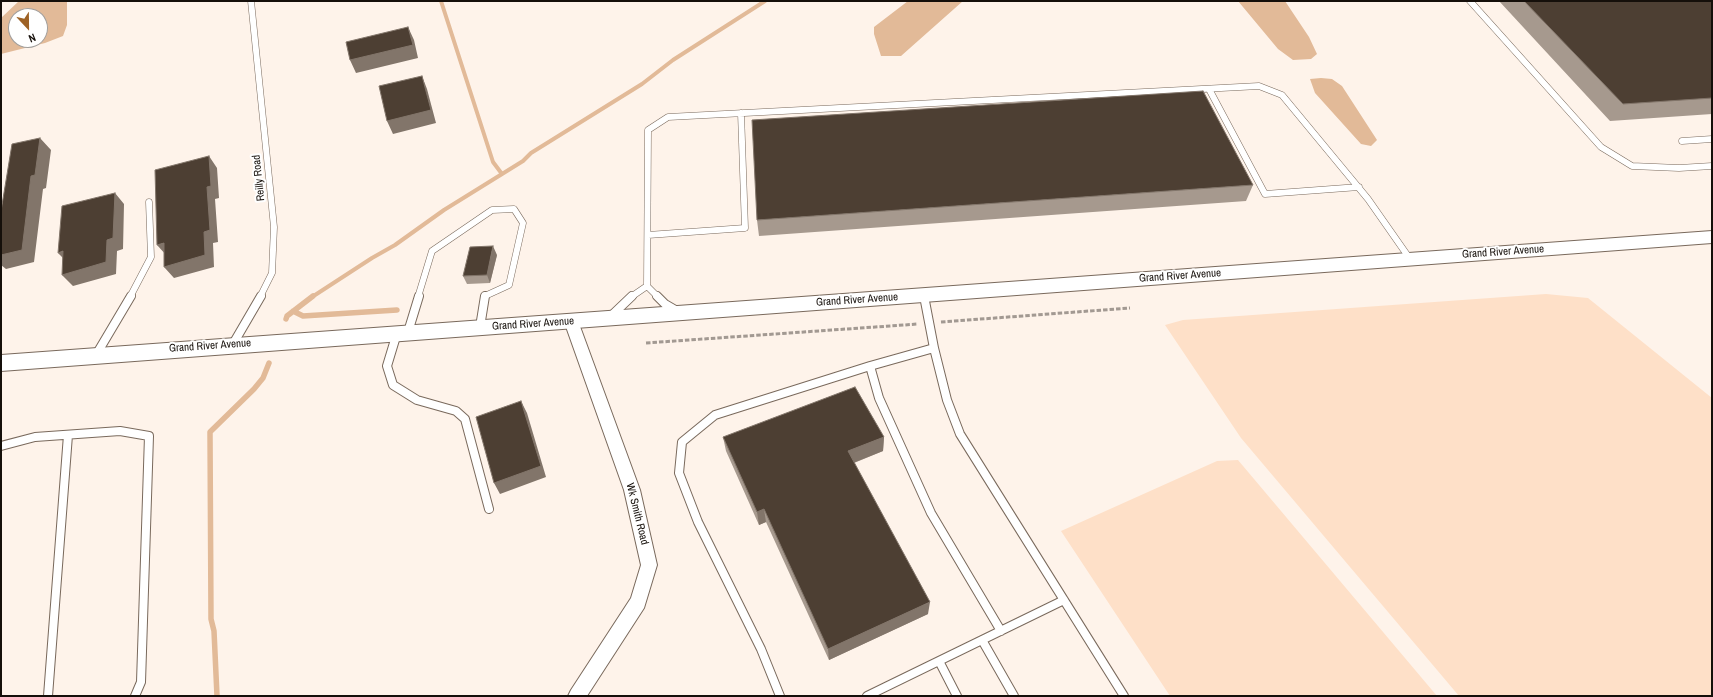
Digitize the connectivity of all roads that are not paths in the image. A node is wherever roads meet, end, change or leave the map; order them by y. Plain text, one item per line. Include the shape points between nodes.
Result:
1 (251, 1) edge
2 (1470, 1) edge
3 (1209, 88) junction
4 (741, 113) junction
5 (1712, 139) edge
6 (1682, 140) dead end
7 (1712, 166) edge
8 (1359, 187) junction
9 (149, 202) dead end
10 (648, 235) junction
11 (1712, 237) edge
12 (1410, 259) junction
13 (647, 286) junction
14 (924, 295) junction
15 (679, 313) junction
16 (608, 319) junction
17 (572, 321) junction
18 (480, 327) junction
19 (403, 333) junction
20 (233, 344) junction
21 (934, 348) junction
22 (96, 355) junction
23 (1, 363) edge
24 (870, 366) junction
25 (68, 434) junction
26 (1, 446) edge
27 (489, 509) dead end
28 (1064, 600) junction
29 (1001, 631) junction
30 (982, 640) junction
31 (939, 661) junction
32 (48, 696) edge
33 (135, 696) edge
34 (577, 696) edge
35 (780, 696) edge
36 (867, 696) edge
37 (957, 696) edge
38 (1014, 696) edge
39 (1124, 696) edge

1 - 20 lane, Reilly Road via 274,227 274,250 272,273 254,310
2 - 7 lane via 1601,147 1632,166
3 - 4 lane
3 - 8 lane via 1259,86 1282,95
3 - 8 lane via 1265,194
4 - 10 lane via 668,117 648,130
4 - 10 lane via 745,228
5 - 6 lane
8 - 12 lane
9 - 22 lane via 151,257 139,283
10 - 13 lane
11 - 12 main road, Grand River Avenue
12 - 14 main road, Grand River Avenue
13 - 15 lane via 665,304
13 - 16 lane
14 - 15 main road, Grand River Avenue
14 - 21 lane
15 - 16 main road, Grand River Avenue
16 - 17 main road, Grand River Avenue
17 - 18 main road, Grand River Avenue
17 - 34 street, Wk Smith Road via 632,490 649,566 638,602
18 - 19 main road, Grand River Avenue
18 - 19 lane via 486,296 509,285 524,223 514,209 492,210 432,251
19 - 20 main road, Grand River Avenue
19 - 27 lane via 387,366 393,385 417,400 456,411 465,419
20 - 22 main road, Grand River Avenue
21 - 24 lane
21 - 28 lane via 947,400 960,434
22 - 23 main road, Grand River Avenue
24 - 29 lane via 879,398 931,513
24 - 35 lane via 715,415 682,442 679,473 698,522 761,649
25 - 26 lane via 35,437
25 - 32 lane
25 - 33 lane via 120,431 149,436 141,682
28 - 29 lane
28 - 39 lane
29 - 30 lane
30 - 31 lane
30 - 38 lane
31 - 36 lane
31 - 37 lane

